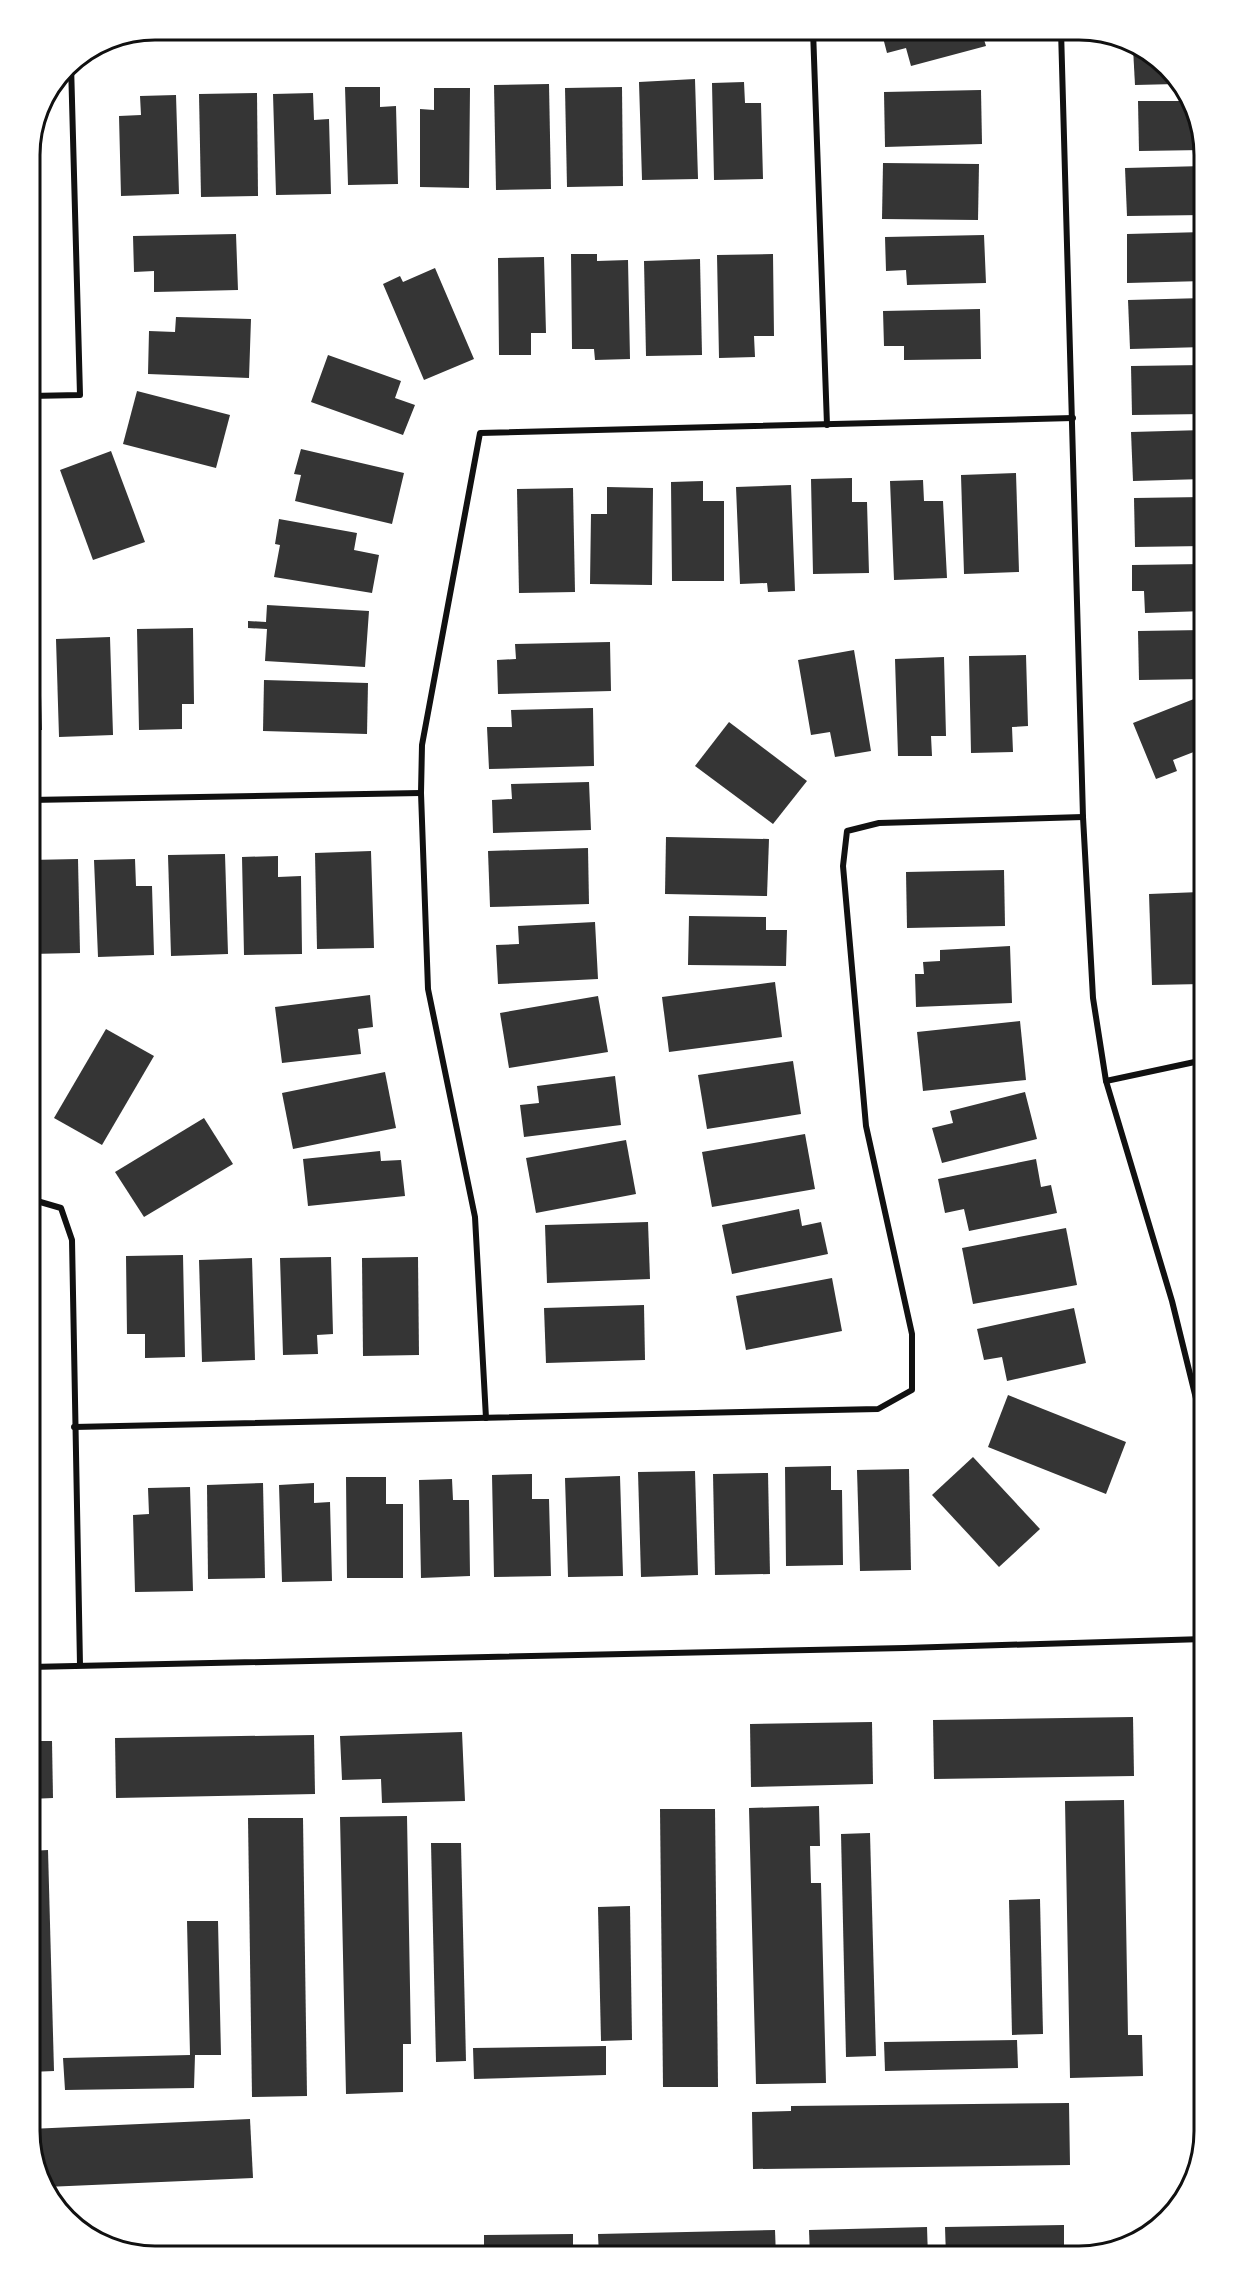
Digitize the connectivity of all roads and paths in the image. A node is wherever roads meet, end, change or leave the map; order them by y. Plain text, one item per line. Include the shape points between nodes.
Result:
1 (813, 41) edge
2 (1061, 41) edge
3 (71, 77) edge
4 (41, 396) edge
5 (1073, 417) junction
6 (828, 425) junction
7 (421, 793) junction
8 (41, 800) edge
9 (1083, 818) junction
10 (1194, 1062) edge
11 (1106, 1081) junction
12 (40, 1202) edge
13 (1194, 1390) edge
14 (486, 1418) junction
15 (74, 1428) junction
16 (1194, 1639) edge
17 (80, 1665) junction
18 (40, 1666) edge

1 - 6 street
2 - 5 street
3 - 4 street via 80,395
5 - 6 street
5 - 9 street
6 - 7 street via 480,433 422,746
7 - 8 street
7 - 14 street via 428,989 475,1217
9 - 11 street via 1093,998
9 - 14 street via 879,823 847,831 843,866 866,1126 912,1334 912,1390 878,1409
10 - 11 street
11 - 13 street via 1172,1301
12 - 15 street via 62,1208 72,1240
14 - 15 street
15 - 17 street
16 - 17 street
17 - 18 street

